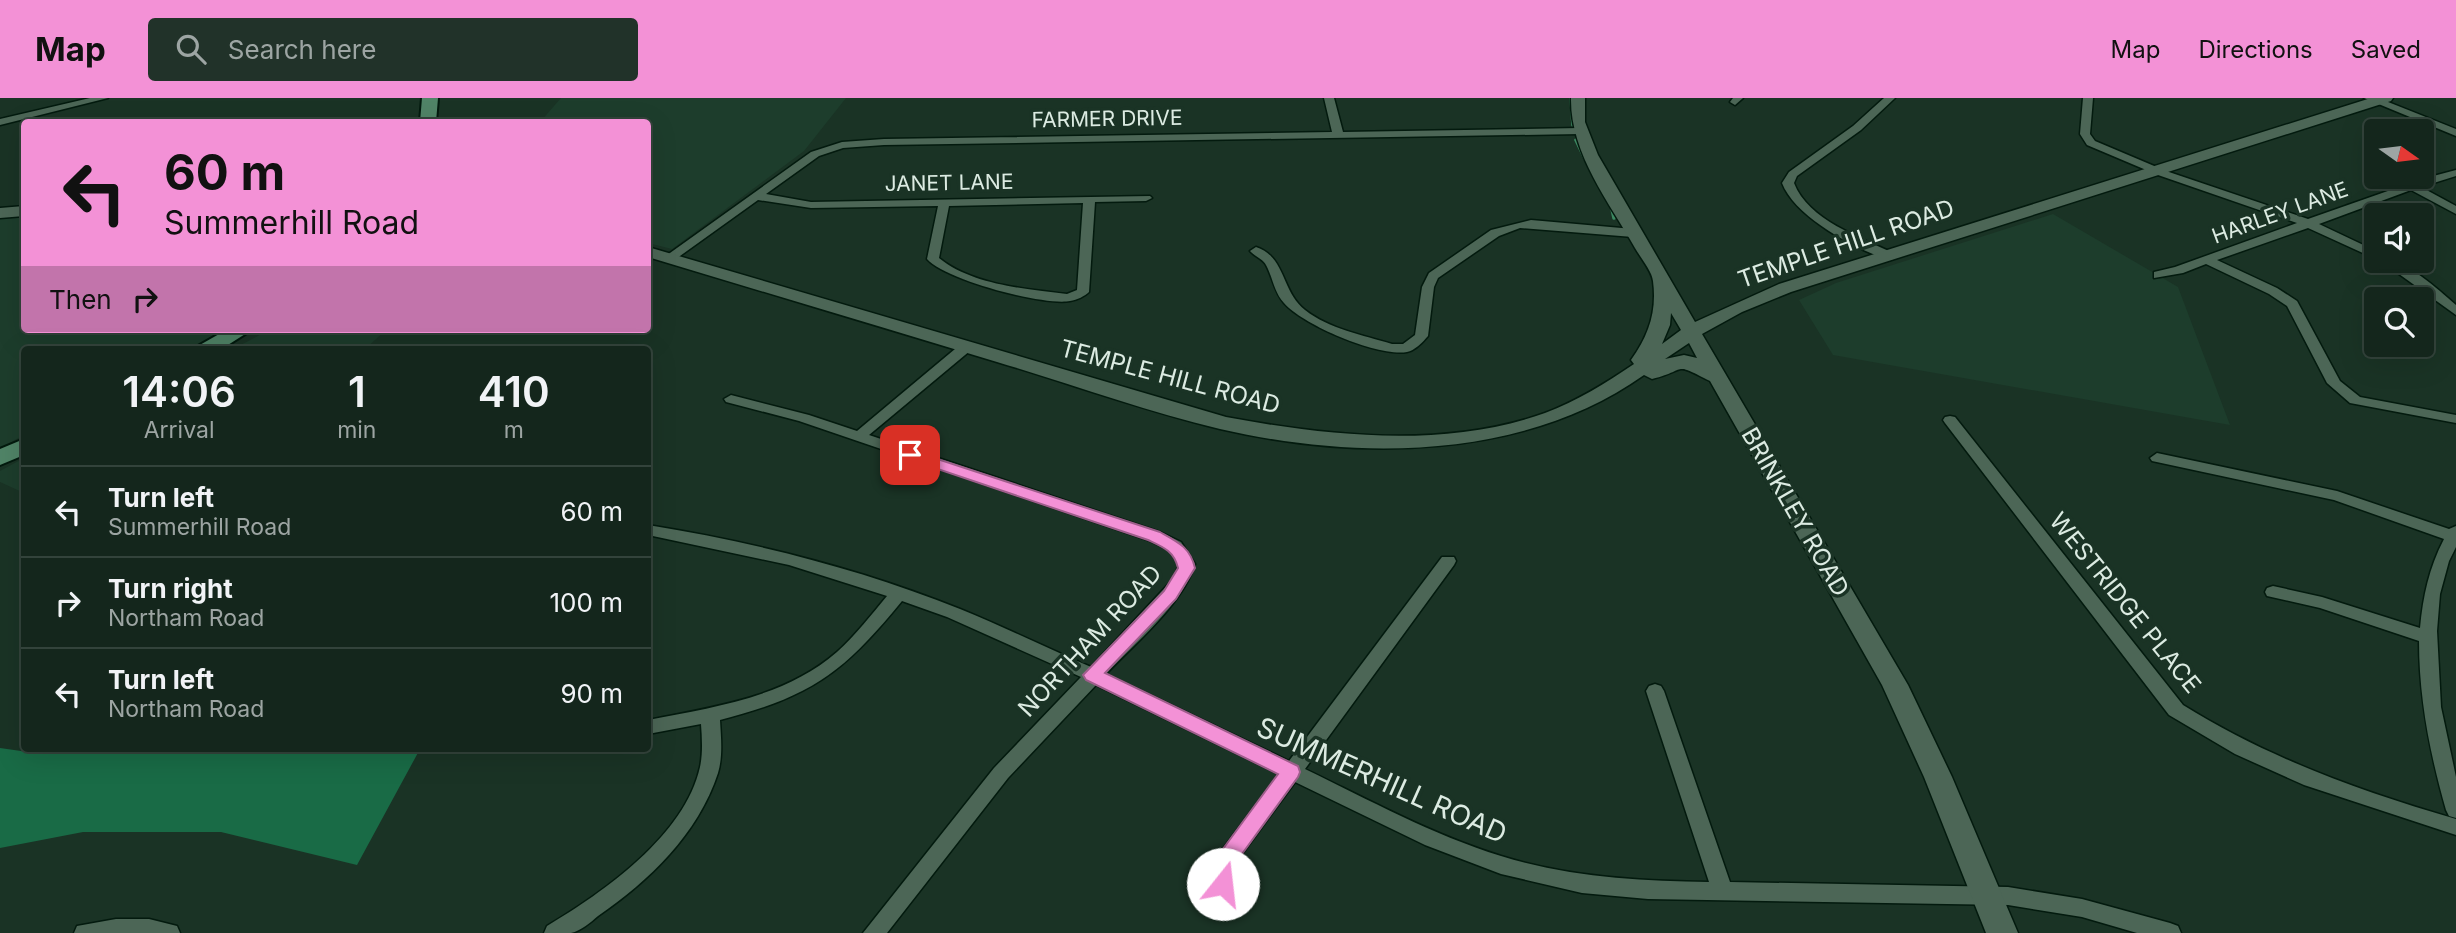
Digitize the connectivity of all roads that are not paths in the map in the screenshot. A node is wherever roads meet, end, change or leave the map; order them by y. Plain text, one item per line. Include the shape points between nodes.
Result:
1 (103, 98) edge
2 (430, 98) edge
3 (1329, 98) edge
4 (1578, 98) edge
5 (1890, 98) edge
6 (2088, 98) edge
7 (2377, 99) edge
8 (428, 119) edge
9 (0, 122) edge
10 (1580, 131) junction
11 (2456, 133) edge
12 (1338, 134) junction
13 (2156, 171) junction
14 (2456, 173) edge
15 (2434, 180) edge
16 (2404, 189) edge
17 (2417, 189) edge
18 (754, 196) junction
19 (1146, 198) dead end
20 (1089, 200) junction
21 (944, 203) junction
22 (21, 211) edge
23 (2456, 211) edge
24 (0, 213) edge
25 (2308, 223) junction
26 (1633, 233) junction
27 (2364, 249) edge
28 (1256, 251) dead end
29 (651, 253) edge
30 (1889, 256) junction
31 (669, 258) junction
32 (2206, 260) junction
33 (2405, 273) edge
34 (2158, 275) dead end
35 (1661, 281) junction
36 (2456, 311) edge
37 (1692, 332) junction
38 (236, 333) edge
39 (212, 346) edge
40 (965, 347) junction
41 (1715, 376) junction
42 (1626, 378) junction
43 (731, 399) dead end
44 (2456, 419) edge
45 (1950, 420) dead end
46 (858, 437) junction
47 (21, 448) edge
48 (0, 458) edge
49 (2157, 458) dead end
50 (651, 531) edge
51 (2454, 533) edge
52 (1448, 561) dead end
53 (2273, 592) dead end
54 (899, 593) junction
55 (2428, 637) junction
56 (1092, 675) junction
57 (1655, 691) dead end
58 (710, 714) junction
59 (651, 726) edge
60 (1291, 772) junction
61 (2456, 810) edge
62 (2456, 828) edge
63 (1223, 884) dead end
64 (1722, 891) junction
65 (1986, 894) junction
66 (85, 933) edge
67 (169, 933) edge
68 (555, 933) edge
69 (874, 933) edge
70 (2002, 933) edge
71 (2170, 933) edge

1 - 9 street
2 - 8 main road
3 - 12 street
4 - 10 main road, BRINKLEY ROAD
5 - 30 street via 1793,174 1788,183 1791,195 1818,218
6 - 13 street via 2087,139
7 - 11 street
7 - 13 main road, TEMPLE HILL ROAD
10 - 12 street, FARMER DRIVE
10 - 26 main road, BRINKLEY ROAD
12 - 18 street, FARMER DRIVE via 853,144 815,154
13 - 25 street
13 - 30 main road, TEMPLE HILL ROAD
14 - 15 street, HARLEY LANE
16 - 25 street, HARLEY LANE
17 - 23 street
18 - 21 street, JANET LANE via 811,205
18 - 31 street, FARMER DRIVE
19 - 20 street, JANET LANE
20 - 21 street, JANET LANE
20 - 21 street via 1083,292 1068,298 961,277 943,269 933,259
22 - 24 main road
25 - 27 street
25 - 32 street, HARLEY LANE
26 - 28 street via 1531,224 1495,233 1433,276 1421,336 1406,348 1391,348 1299,314 1285,300 1271,261
26 - 35 main road, BRINKLEY ROAD
29 - 31 main road, TEMPLE HILL ROAD
30 - 37 main road, TEMPLE HILL ROAD via 1767,295
31 - 40 main road, TEMPLE HILL ROAD
32 - 34 street, HARLEY LANE
32 - 44 street via 2292,304 2334,383 2355,400
33 - 36 street
35 - 37 main road, BRINKLEY ROAD
35 - 42 main road via 1663,311 1657,340
37 - 41 main road, BRINKLEY ROAD
37 - 42 main road, TEMPLE HILL ROAD
38 - 39 main road
40 - 42 main road, TEMPLE HILL ROAD via 1223,423 1342,440 1423,440 1497,430 1592,400
40 - 46 street
41 - 42 main road via 1685,360
41 - 65 main road, BRINKLEY ROAD via 1895,685 1942,782
43 - 46 street, NORTHAM ROAD
45 - 62 street, WESTRIDGE PLACE via 2176,709 2218,738 2291,772
46 - 56 street, NORTHAM ROAD via 1154,536 1180,551 1187,564 1179,583
47 - 48 main road
49 - 51 street via 2316,490
50 - 54 street, SUMMERHILL ROAD via 769,555
51 - 55 street via 2431,600
52 - 60 street
53 - 55 street
54 - 56 street, SUMMERHILL ROAD
54 - 58 street via 844,656 822,673 778,695
55 - 61 street via 2434,720
56 - 60 street, SUMMERHILL ROAD
56 - 69 street, NORTHAM ROAD via 1002,773
57 - 64 street
58 - 59 street
58 - 68 street via 710,764 687,816 623,884 588,914
60 - 63 street via 1224,863
60 - 64 street, SUMMERHILL ROAD via 1432,839 1501,865 1582,884
64 - 65 street, SUMMERHILL ROAD
65 - 70 main road, BRINKLEY ROAD
65 - 71 street, SUMMERHILL ROAD via 2082,908
66 - 67 street

